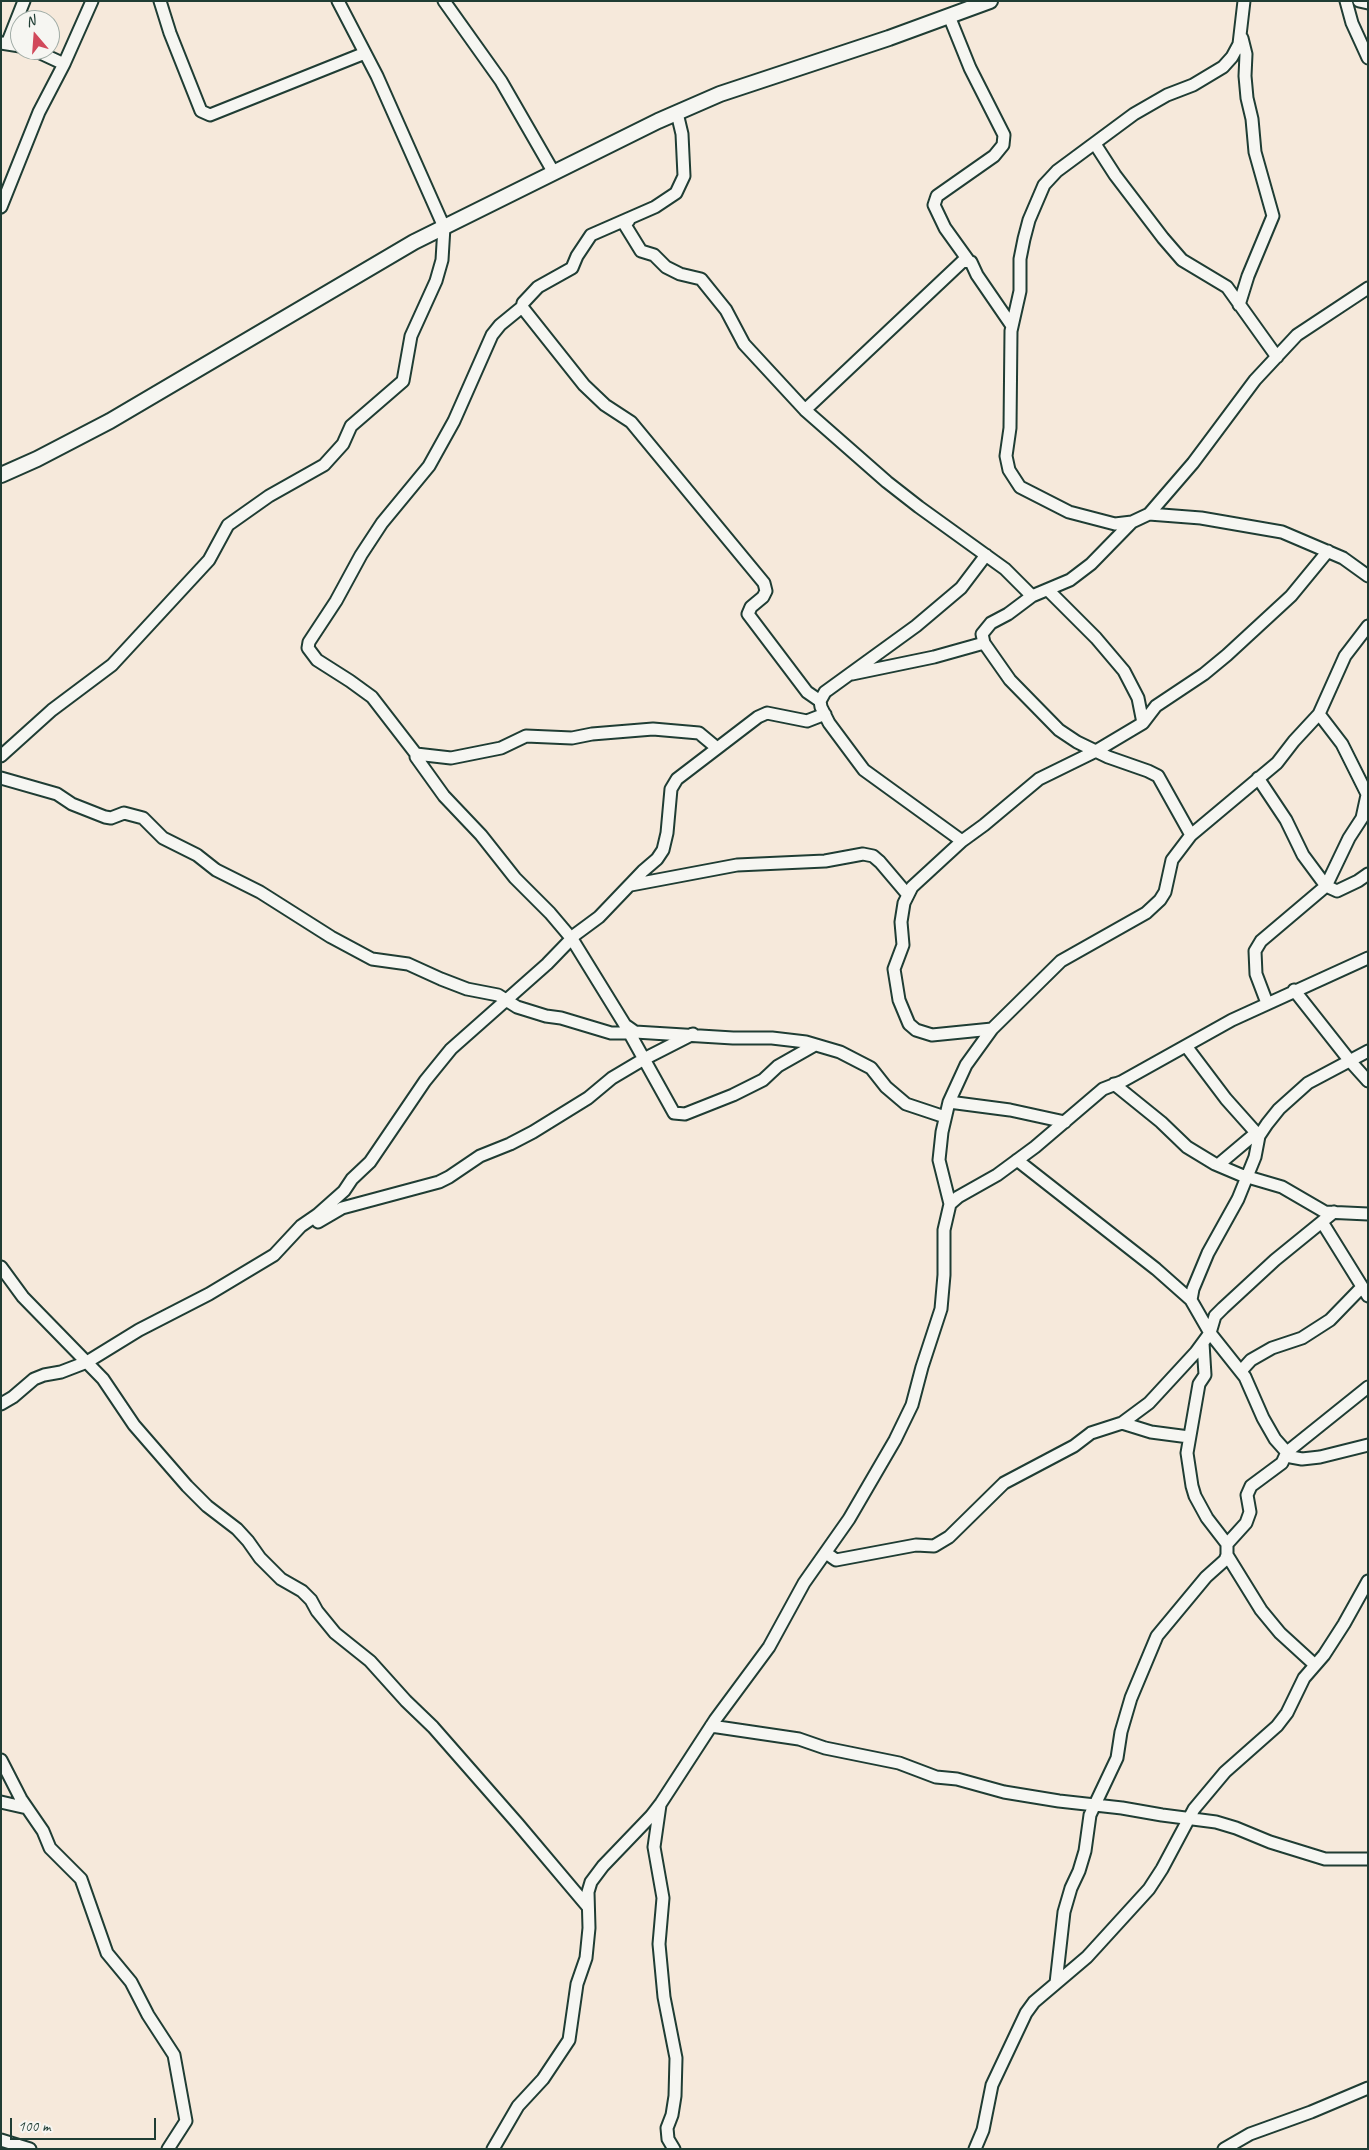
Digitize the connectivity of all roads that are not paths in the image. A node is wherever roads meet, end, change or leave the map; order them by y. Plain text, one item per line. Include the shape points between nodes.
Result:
1 (24, 1) edge
2 (92, 1) edge
3 (160, 1) edge
4 (338, 1) edge
5 (444, 1) edge
6 (990, 1) edge
7 (1244, 1) edge
8 (1346, 1) edge
9 (1359, 1) edge
10 (1368, 3) edge
11 (949, 16) junction
12 (1241, 32) junction
13 (4, 43) edge
14 (365, 53) junction
15 (1368, 58) edge
16 (55, 60) edge
17 (64, 64) junction
18 (677, 113) junction
19 (1095, 144) junction
20 (15, 172) junction
21 (554, 173) junction
22 (1, 177) edge
23 (1, 207) edge
24 (629, 220) junction
25 (444, 227) junction
26 (968, 260) junction
27 (1368, 288) edge
28 (1239, 305) junction
29 (522, 307) junction
30 (1012, 326) junction
31 (1277, 356) junction
32 (805, 410) junction
33 (1, 475) edge
34 (1149, 514) junction
35 (1132, 522) junction
36 (1328, 551) junction
37 (986, 555) junction
38 (1368, 576) edge
39 (1048, 590) junction
40 (1032, 596) junction
41 (1368, 626) edge
42 (984, 643) junction
43 (847, 675) junction
44 (820, 701) junction
45 (825, 714) junction
46 (1320, 714) junction
47 (1143, 723) junction
48 (717, 748) junction
49 (1096, 751) junction
50 (416, 754) junction
51 (1, 756) edge
52 (1, 778) edge
53 (1258, 778) junction
54 (1367, 796) edge
55 (1191, 835) junction
56 (962, 841) junction
57 (1368, 874) edge
58 (631, 885) junction
59 (1326, 886) junction
60 (908, 895) junction
61 (572, 939) junction
62 (1368, 958) edge
63 (1294, 990) junction
64 (505, 999) junction
65 (1267, 1003) junction
66 (627, 1029) junction
67 (992, 1029) junction
68 (693, 1034) junction
69 (815, 1045) junction
70 (1186, 1046) junction
71 (1368, 1051) edge
72 (644, 1059) junction
73 (1350, 1061) junction
74 (1368, 1081) edge
75 (1114, 1084) junction
76 (949, 1102) junction
77 (945, 1117) junction
78 (1065, 1122) junction
79 (1257, 1135) junction
80 (1017, 1160) junction
81 (1218, 1165) junction
82 (1247, 1177) junction
83 (950, 1204) junction
84 (1334, 1212) junction
85 (1368, 1214) edge
86 (1322, 1222) junction
87 (292, 1236) junction
88 (1, 1267) edge
89 (1365, 1291) edge
90 (1191, 1300) junction
91 (1210, 1334) junction
92 (1203, 1343) junction
93 (86, 1362) junction
94 (1241, 1371) junction
95 (1368, 1387) edge
96 (1, 1404) edge
97 (1122, 1422) junction
98 (1189, 1437) junction
99 (1368, 1445) edge
100 (1287, 1452) junction
101 (1227, 1549) junction
102 (826, 1552) junction
103 (1368, 1581) edge
104 (1315, 1666) junction
105 (712, 1726) junction
106 (1, 1760) edge
107 (1, 1802) edge
108 (661, 1803) junction
109 (1094, 1805) junction
110 (27, 1808) junction
111 (1190, 1819) junction
112 (638, 1830) junction
113 (654, 1847) junction
114 (1368, 1859) edge
115 (588, 1907) junction
116 (1056, 1983) junction
117 (1368, 2088) edge
118 (1, 2140) edge
119 (30, 2149) edge
120 (168, 2149) edge
121 (493, 2149) edge
122 (674, 2149) edge
123 (975, 2149) edge
124 (1224, 2149) edge

1 - 13 street
2 - 17 street
3 - 14 street via 202,111 210,115
4 - 14 street
5 - 21 street via 500,81
6 - 11 street
7 - 12 street
8 - 15 street
9 - 10 street
11 - 18 street via 720,94
11 - 26 street via 970,68 1004,135 1003,145 994,156 937,196 934,205 939,218
12 - 19 street via 1237,49 1223,67 1134,114
12 - 28 street via 1246,54 1246,98 1252,119 1257,165 1273,216
14 - 25 street
16 - 17 street
17 - 20 street via 39,112
18 - 21 street
18 - 24 street via 684,153 682,184 669,199
19 - 28 street via 1114,175 1182,260 1227,287
19 - 30 street via 1044,185 1024,239 1020,291
20 - 22 street
20 - 23 street
21 - 25 street
24 - 29 street via 591,235 572,268 538,287 522,302
24 - 32 street via 625,225 641,251 654,255 666,267 680,274 701,279 726,310 744,344
25 - 33 street via 110,421
25 - 51 street via 442,260 411,336 400,385 351,426 343,444 324,465 268,496 228,524 209,560 112,666 52,710
26 - 30 street
26 - 32 street via 963,261
27 - 31 street via 1297,335
28 - 31 street
29 - 44 street via 584,385 605,405 631,422 764,582 766,591 763,597 748,614 807,692
29 - 50 street via 492,335 454,421 429,466 377,531 309,642 309,651 317,660 372,697
30 - 35 street via 1010,428 1006,456 1009,470 1020,487 1069,512 1115,524
31 - 34 street
32 - 37 street via 919,507
34 - 35 street
34 - 36 street via 1256,526 1282,532
35 - 39 street via 1091,564 1070,580
36 - 38 street
36 - 47 street via 1270,616 1204,674 1156,706
37 - 40 street
37 - 43 street via 961,588 916,626
39 - 40 street
39 - 47 street via 1124,671 1138,698
40 - 42 street via 990,623 982,634
41 - 46 street via 1345,656
42 - 43 street
42 - 49 street via 1010,680 1059,730
43 - 44 street via 825,692
44 - 45 street
45 - 48 street via 807,721 767,713
45 - 56 street via 864,770
46 - 53 street via 1277,763
46 - 54 street via 1342,744
47 - 49 street
48 - 50 street via 699,733 653,729 572,738 526,736 501,748 451,758
48 - 58 street via 677,779 671,789 663,850
49 - 55 street via 1158,776
49 - 56 street via 1040,779
50 - 61 street via 444,796
52 - 64 street via 58,794 72,804 106,817 124,813 143,818 163,838 362,954 381,961 408,964 467,989
53 - 55 street
53 - 59 street
54 - 59 street via 1365,812
55 - 67 street via 1172,860 1160,900 1146,913 1060,961
56 - 60 street via 912,887
57 - 59 street via 1337,890
58 - 60 street via 737,865 825,861 863,854 880,862
58 - 61 street
59 - 65 street via 1261,941 1255,950 1256,974
60 - 67 street via 901,922 903,944 894,970 899,1000 909,1024 932,1035
61 - 64 street
61 - 66 street
62 - 63 street
63 - 65 street
63 - 73 street
64 - 66 street via 546,1016 611,1033
64 - 87 street via 451,1049 370,1162 344,1191
65 - 70 street
66 - 68 street
66 - 72 street
67 - 76 street via 966,1065
68 - 69 street via 772,1038
68 - 72 street
69 - 72 street via 778,1066 763,1080 685,1114 674,1113
69 - 77 street via 840,1052 871,1068 906,1104
70 - 75 street
70 - 79 street
71 - 73 street
72 - 87 street via 533,1132 480,1156 449,1177 342,1208
73 - 74 street
73 - 79 street via 1308,1083
75 - 78 street
75 - 81 street via 1162,1122 1187,1147
76 - 77 street
76 - 78 street
77 - 83 street via 939,1160
78 - 80 street
79 - 81 street
79 - 82 street via 1255,1157
80 - 83 street
80 - 90 street
81 - 82 street
82 - 84 street via 1282,1187 1325,1212
82 - 90 street via 1192,1288
83 - 102 street via 944,1230 940,1309 912,1405 889,1453
84 - 85 street
84 - 86 street
86 - 89 street
86 - 91 street via 1223,1308 1215,1316
87 - 93 street via 274,1255 255,1267
88 - 93 street via 23,1297
89 - 94 street via 1330,1320 1302,1338 1272,1348 1251,1360
90 - 91 street
91 - 92 street
91 - 94 street
92 - 97 street via 1149,1403
92 - 98 street via 1205,1375 1200,1384
93 - 96 street via 39,1377
93 - 115 street via 110,1388 143,1437 187,1486 237,1529 281,1579 307,1596 335,1633 370,1661 433,1727
94 - 100 street via 1263,1418
95 - 100 street
97 - 98 street via 1151,1432
97 - 102 street via 1091,1433 1074,1446 1004,1483 950,1537 934,1546 916,1545 836,1560
98 - 101 street via 1187,1453 1193,1491
99 - 100 street via 1302,1459 1291,1457
100 - 101 street via 1282,1463 1251,1486 1247,1495 1250,1512 1246,1523
101 - 104 street via 1261,1610
101 - 109 street via 1225,1560 1165,1625 1153,1645 1131,1698 1117,1758
102 - 105 street via 769,1646
103 - 104 street
104 - 111 street via 1304,1678 1277,1726 1225,1772 1194,1809
105 - 108 street
105 - 109 street via 799,1739 1004,1792
106 - 110 street
107 - 110 street
108 - 112 street
108 - 113 street
109 - 111 street
109 - 116 street via 1085,1851 1064,1912
110 - 120 street via 50,1848 81,1878 107,1953 137,1991 174,2055 186,2121
111 - 114 street via 1216,1822 1325,1859
111 - 116 street via 1149,1889 1088,1957
112 - 113 street
112 - 115 street via 591,1882
113 - 122 street via 663,1898 659,1944 664,1997 676,2058 675,2096 667,2128 668,2140
115 - 121 street via 586,1958 578,1984 569,2040 543,2079 518,2106
116 - 123 street via 1034,2002 1022,2019 992,2085 983,2130
117 - 124 street via 1250,2134
118 - 119 street

